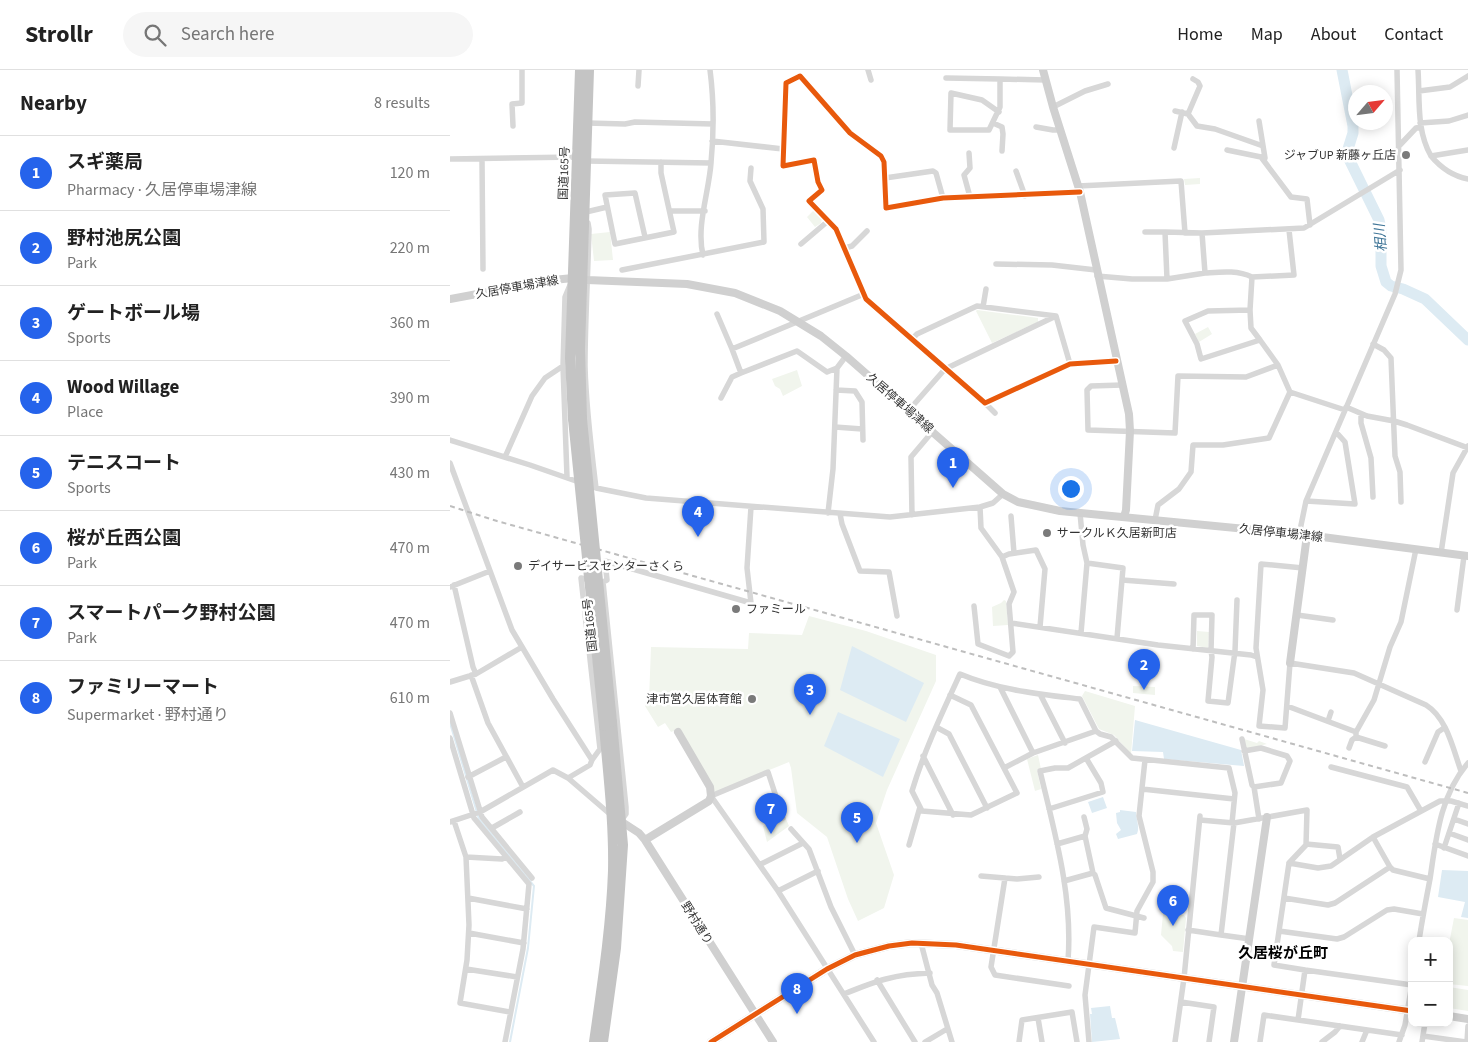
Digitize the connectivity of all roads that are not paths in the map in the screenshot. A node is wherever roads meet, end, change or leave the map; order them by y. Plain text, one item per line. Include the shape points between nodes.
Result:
1 (522, 70) edge
2 (580, 70) edge
3 (589, 70) edge
4 (639, 70) edge
5 (710, 70) edge
6 (795, 70) edge
7 (868, 70) edge
8 (1043, 70) edge
9 (1397, 70) edge
10 (1418, 70) edge
11 (800, 76) junction
12 (1468, 76) edge
13 (946, 78) dead end
14 (1000, 79) junction
15 (1193, 79) dead end
16 (871, 80) dead end
17 (1046, 80) junction
18 (1108, 84) dead end
19 (638, 86) dead end
20 (1419, 90) junction
21 (1053, 108) junction
22 (999, 112) junction
23 (1182, 112) junction
24 (1468, 115) edge
25 (1260, 121) dead end
26 (587, 123) junction
27 (993, 123) junction
28 (712, 124) junction
29 (1420, 125) junction
30 (513, 126) dead end
31 (1036, 126) dead end
32 (1061, 130) junction
33 (712, 141) junction
34 (1264, 146) junction
35 (1399, 146) junction
36 (1174, 148) dead end
37 (783, 150) junction
38 (1228, 150) dead end
39 (1468, 150) edge
40 (1002, 151) dead end
41 (969, 153) dead end
42 (1431, 156) junction
43 (450, 159) edge
44 (581, 159) junction
45 (482, 160) junction
46 (1264, 161) junction
47 (661, 162) junction
48 (711, 163) junction
49 (751, 168) dead end
50 (1400, 170) junction
51 (945, 171) dead end
52 (1016, 171) dead end
53 (936, 173) junction
54 (885, 178) junction
55 (1468, 179) edge
56 (1079, 189) junction
57 (1025, 196) junction
58 (970, 197) junction
59 (944, 198) junction
60 (607, 207) junction
61 (585, 208) junction
62 (670, 211) junction
63 (705, 211) junction
64 (828, 220) junction
65 (1310, 225) junction
66 (1289, 230) junction
67 (867, 231) dead end
68 (1144, 232) dead end
69 (1165, 232) junction
70 (1185, 233) junction
71 (1202, 233) junction
72 (645, 237) junction
73 (801, 244) dead end
74 (845, 248) junction
75 (702, 255) junction
76 (996, 264) dead end
77 (483, 269) dead end
78 (622, 270) dead end
79 (1097, 273) junction
80 (1205, 273) junction
81 (1252, 277) junction
82 (581, 279) junction
83 (1167, 279) junction
84 (986, 289) dead end
85 (864, 294) junction
86 (450, 299) edge
87 (983, 307) junction
88 (1250, 310) junction
89 (717, 314) dead end
90 (1056, 316) junction
91 (798, 321) junction
92 (912, 338) junction
93 (1260, 340) junction
94 (1373, 344) junction
95 (732, 349) junction
96 (846, 356) junction
97 (1116, 361) junction
98 (1070, 364) junction
99 (1278, 365) junction
100 (563, 366) junction
101 (837, 368) junction
102 (945, 368) junction
103 (741, 373) junction
104 (1122, 385) junction
105 (836, 390) junction
106 (1290, 392) junction
107 (721, 398) dead end
108 (985, 403) junction
109 (1346, 409) junction
110 (908, 410) junction
111 (994, 413) dead end
112 (1361, 414) junction
113 (1394, 421) junction
114 (835, 427) junction
115 (862, 429) junction
116 (1130, 431) junction
117 (933, 432) junction
118 (1336, 432) junction
119 (450, 440) edge
120 (863, 440) dead end
121 (1468, 447) edge
122 (505, 457) junction
123 (450, 464) edge
124 (567, 477) junction
125 (596, 488) junction
126 (1004, 494) junction
127 (1373, 497) dead end
128 (1306, 501) junction
129 (1401, 502) dead end
130 (751, 507) junction
131 (980, 507) junction
132 (828, 513) junction
133 (1080, 513) junction
134 (840, 514) junction
135 (912, 514) junction
136 (1011, 516) dead end
137 (1124, 517) junction
138 (1155, 520) junction
139 (1303, 535) junction
140 (1416, 549) junction
141 (1014, 553) junction
142 (1441, 553) junction
143 (1002, 556) junction
144 (1466, 556) edge
145 (1087, 563) junction
146 (1303, 568) junction
147 (490, 571) junction
148 (1122, 580) junction
149 (603, 582) junction
150 (1174, 584) dead end
151 (452, 586) edge
152 (1237, 600) dead end
153 (974, 606) dead end
154 (1457, 610) dead end
155 (1297, 615) junction
156 (897, 616) dead end
157 (1333, 620) dead end
158 (1011, 623) junction
159 (1040, 627) junction
160 (1081, 633) junction
161 (1117, 638) junction
162 (522, 647) junction
163 (1193, 649) junction
164 (1211, 651) junction
165 (1233, 654) junction
166 (1257, 657) junction
167 (1290, 663) junction
168 (473, 675) junction
169 (450, 682) edge
170 (1380, 684) junction
171 (1000, 687) junction
172 (1040, 694) junction
173 (950, 695) junction
174 (1287, 706) junction
175 (1331, 712) dead end
176 (450, 713) edge
177 (1328, 721) junction
178 (608, 724) junction
179 (936, 727) junction
180 (1444, 728) junction
181 (1096, 731) junction
182 (678, 732) dead end
183 (1356, 734) junction
184 (450, 738) edge
185 (1242, 739) dead end
186 (1116, 741) junction
187 (1065, 742) junction
188 (1384, 746) dead end
189 (1349, 748) dead end
190 (1244, 751) junction
191 (1033, 754) junction
192 (923, 756) junction
193 (506, 757) junction
194 (1086, 758) junction
195 (592, 760) junction
196 (1145, 760) junction
197 (1425, 762) dead end
198 (1468, 763) edge
199 (1331, 767) dead end
200 (1004, 768) junction
201 (1461, 771) junction
202 (466, 777) junction
203 (568, 778) junction
204 (523, 787) junction
205 (1254, 787) junction
206 (1142, 789) junction
207 (711, 796) junction
208 (1234, 799) junction
209 (1447, 800) junction
210 (1459, 803) junction
211 (1468, 806) edge
212 (920, 808) junction
213 (987, 808) junction
214 (1049, 809) junction
215 (1421, 811) junction
216 (520, 812) dead end
217 (477, 813) junction
218 (1441, 814) junction
219 (611, 815) junction
220 (953, 815) junction
221 (1084, 817) dead end
222 (782, 818) dead end
223 (1263, 818) junction
224 (1454, 818) junction
225 (621, 821) junction
226 (452, 822) edge
227 (1233, 823) junction
228 (1468, 824) edge
229 (492, 828) junction
230 (1438, 828) junction
231 (791, 829) dead end
232 (1449, 832) junction
233 (1086, 836) junction
234 (1373, 837) junction
235 (645, 840) junction
236 (1468, 840) edge
237 (803, 843) junction
238 (1057, 844) junction
239 (1306, 844) junction
240 (1435, 844) junction
241 (909, 845) dead end
242 (1444, 848) junction
243 (1468, 856) edge
244 (466, 857) junction
245 (506, 857) junction
246 (1340, 859) junction
247 (1289, 863) junction
248 (761, 864) junction
249 (1390, 867) junction
250 (818, 871) junction
251 (1093, 873) junction
252 (981, 876) dead end
253 (1039, 877) dead end
254 (532, 878) dead end
255 (1005, 878) junction
256 (1430, 879) junction
257 (1064, 880) junction
258 (778, 891) junction
259 (468, 898) junction
260 (1284, 898) junction
261 (527, 909) junction
262 (1423, 914) junction
263 (1137, 917) junction
264 (1144, 918) dead end
265 (1188, 930) junction
266 (1279, 931) junction
267 (469, 932) junction
268 (1221, 935) junction
269 (1420, 937) edge
270 (1250, 939) junction
271 (524, 943) junction
272 (921, 943) junction
273 (994, 950) junction
274 (855, 955) junction
275 (1068, 961) junction
276 (1090, 964) junction
277 (466, 968) junction
278 (827, 968) junction
279 (1305, 970) junction
280 (930, 973) junction
281 (517, 978) junction
282 (1184, 978) junction
283 (877, 980) junction
284 (1408, 984) edge
285 (1069, 986) dead end
286 (1242, 986) junction
287 (844, 994) junction
288 (1301, 995) junction
289 (1180, 1002) junction
290 (1408, 1011) edge
291 (510, 1012) junction
292 (755, 1014) junction
293 (1408, 1017) edge
294 (1453, 1017) edge
295 (1038, 1018) junction
296 (1468, 1019) edge
297 (1298, 1020) junction
298 (1340, 1026) junction
299 (1468, 1026) edge
300 (947, 1029) junction
301 (1367, 1030) junction
302 (1402, 1035) junction
303 (1422, 1039) edge
304 (1451, 1041) edge
305 (505, 1042) edge
306 (594, 1042) edge
307 (603, 1042) edge
308 (711, 1042) edge
309 (772, 1042) edge
310 (874, 1042) edge
311 (915, 1042) edge
312 (925, 1042) edge
313 (952, 1042) edge
314 (1019, 1042) edge
315 (1042, 1042) edge
316 (1077, 1042) edge
317 (1089, 1042) edge
318 (1174, 1042) edge
319 (1209, 1042) edge
320 (1234, 1042) edge
321 (1260, 1042) edge
322 (1322, 1042) edge
323 (1362, 1042) edge
324 (1399, 1042) edge
325 (1467, 1042) edge

1 - 30 street via 522,104 512,104
2 - 44 highway, 国道165号
3 - 26 highway, 国道165号
4 - 19 street
5 - 28 street
6 - 11 street
7 - 16 street
8 - 17 street
9 - 35 street
10 - 20 street
11 - 37 street via 786,82
11 - 54 street via 850,133 881,156
12 - 20 street via 1450,87
13 - 14 street
14 - 17 street
14 - 22 street
15 - 23 street via 1200,86
17 - 21 street
18 - 21 street via 1085,91
20 - 29 street
21 - 32 street
22 - 27 street
22 - 27 street via 982,100 951,93 950,130 989,130
23 - 34 street via 1197,126
23 - 36 street
24 - 29 street
25 - 34 street
26 - 28 street
26 - 44 highway, 国道165号
27 - 40 street via 1002,127
28 - 33 street
29 - 35 street
29 - 42 street
31 - 32 street
32 - 56 street
33 - 37 street
33 - 48 street
34 - 46 street
35 - 50 street
37 - 64 street via 783,166 814,160 822,190 810,201
38 - 46 street via 1261,157
39 - 42 street
41 - 58 street via 970,168 964,175
42 - 55 street via 1446,171
43 - 45 street
44 - 45 street
44 - 47 street
44 - 61 highway, 国道165号
44 - 82 highway, 国道165号
45 - 77 street
46 - 65 street via 1291,197 1306,199
47 - 48 street
47 - 62 street
48 - 63 street
49 - 75 street via 750,181 763,209 764,242
50 - 65 street
50 - 94 street via 1402,270
51 - 53 street
52 - 57 street
53 - 54 street
53 - 59 street
54 - 59 street via 886,208
56 - 57 street
56 - 70 street via 1181,181
56 - 79 street
57 - 58 street
58 - 59 street
60 - 61 street
60 - 72 street via 615,244
60 - 72 street via 605,196 635,193
61 - 82 highway, 国道165号
62 - 63 street
62 - 72 street via 674,232
63 - 75 street via 700,241
64 - 73 street
64 - 74 street
65 - 66 street
66 - 71 street
66 - 81 street via 1294,275
67 - 74 street via 852,246
68 - 69 street
69 - 70 street
69 - 83 street
70 - 71 street
71 - 80 street
74 - 85 street
75 - 78 street
76 - 79 street via 1052,265
79 - 83 street via 1132,279
79 - 97 street
80 - 81 street via 1231,272
80 - 83 street
81 - 88 street
82 - 86 street, 久居停車場津線 via 553,280
82 - 91 street, 久居停車場津線 via 672,282 705,287 744,296
82 - 100 street, 国道165号 via 565,297
82 - 125 street, 国道165号 via 588,427
82 - 178 highway, 国道165号, bridge via 570,358
84 - 87 street
85 - 91 street
85 - 92 street
87 - 90 street
87 - 92 street via 977,306
88 - 93 street via 1251,328
88 - 93 street via 1208,311 1185,321 1201,359
89 - 95 street
90 - 98 street
90 - 102 street
91 - 95 street
91 - 96 street, 久居停車場津線
92 - 102 street
93 - 99 street
94 - 109 street
94 - 113 street via 1391,358
95 - 103 street
96 - 101 street
96 - 110 street, 久居停車場津線
97 - 98 street
97 - 104 street
98 - 108 street
99 - 106 street
99 - 116 street via 1246,377 1178,376 1174,433
100 - 122 street via 545,378 532,396
100 - 124 street, 国道165号
101 - 103 street via 827,372 797,351
101 - 105 street
102 - 108 street
102 - 110 street
103 - 107 street via 732,377
104 - 116 street
104 - 116 street via 1091,386 1086,390 1088,430
105 - 114 street
105 - 115 street via 855,392 858,396 863,409
106 - 109 street
106 - 138 street via 1269,438 1223,445 1193,445 1191,472 1179,490 1158,505
108 - 111 street
109 - 112 street
109 - 118 street
110 - 117 street, 久居停車場津線
112 - 113 street
112 - 127 street via 1360,423 1371,458
113 - 121 street
113 - 129 street
114 - 115 street
114 - 132 street
115 - 120 street
116 - 137 street
117 - 126 street, 久居停車場津線
117 - 135 street via 911,457
118 - 128 street
118 - 128 street via 1345,442 1356,504
119 - 122 street
121 - 142 street via 1453,473
122 - 124 street
123 - 147 street
124 - 125 street
125 - 130 street via 646,498
126 - 131 street via 993,504
126 - 133 street, 久居停車場津線 via 1032,506
128 - 139 street
130 - 132 street
130 - 149 street via 747,568 751,602 605,561 607,580
131 - 135 street
131 - 143 street via 981,528
132 - 134 street
133 - 137 street, 久居停車場津線
133 - 145 street
134 - 135 street via 890,517
134 - 156 street via 860,571 889,572
136 - 141 street
137 - 138 street, 久居停車場津線
138 - 139 street, 久居停車場津線
139 - 140 street, 久居停車場津線
139 - 146 street
140 - 142 street, 久居停車場津線
140 - 170 street via 1401,622 1390,646
141 - 143 street
141 - 159 street via 1036,550 1045,568
142 - 144 street, 久居停車場津線
143 - 158 street via 1014,592 1009,604
144 - 154 street
145 - 148 street via 1123,568
145 - 160 street
146 - 155 street
146 - 166 street via 1261,564
147 - 151 street
147 - 162 street via 512,630
148 - 150 street
148 - 161 street
149 - 195 street via 581,578 600,748
149 - 225 street via 626,799 626,814
151 - 168 street
152 - 165 street
153 - 158 street via 978,644 1009,656 1013,652
155 - 157 street
155 - 167 street
158 - 159 street
159 - 160 street
160 - 161 street
161 - 163 street
162 - 168 street
162 - 195 street
163 - 164 street
163 - 164 street via 1194,615 1212,615
164 - 165 street
164 - 165 street via 1208,701 1228,703
165 - 166 street
166 - 174 street via 1263,690 1259,726 1285,728
167 - 170 street via 1345,671
167 - 174 street
168 - 169 street
168 - 193 street via 488,723
170 - 180 street via 1431,708
170 - 183 street
171 - 172 street
171 - 173 street via 960,674
171 - 191 street
172 - 181 street via 1080,698
172 - 187 street
173 - 179 street
173 - 200 street via 971,705
174 - 177 street
175 - 177 street
176 - 202 street
177 - 183 street
178 - 219 highway, 国道165号
178 - 225 highway, 国道165号
179 - 192 street
179 - 213 street via 949,734
180 - 197 street via 1438,732
180 - 201 street
181 - 186 street
181 - 187 street
182 - 207 street via 710,788
183 - 188 street
183 - 189 street
184 - 202 street
185 - 190 street
186 - 194 street
186 - 196 street via 1130,757
187 - 191 street
190 - 205 street
190 - 205 street via 1261,748 1288,756 1290,761 1281,783
191 - 200 street
192 - 212 street via 912,791
192 - 220 street
193 - 202 street
193 - 204 street
194 - 214 street via 1068,768 1040,772
194 - 214 street via 1103,792
195 - 203 street via 590,765
196 - 206 street
196 - 208 street via 1229,768
198 - 201 street
199 - 215 street via 1407,788
200 - 213 street via 1017,793
201 - 209 street
202 - 217 street
203 - 204 street via 553,770
203 - 219 street
204 - 217 street
205 - 223 street
206 - 208 street
206 - 263 street via 1140,822 1154,877
207 - 222 street via 768,772
207 - 235 street via 709,802
207 - 248 street
208 - 227 street
209 - 210 street
209 - 215 street
209 - 218 street
210 - 211 street
210 - 224 street
212 - 220 street via 922,811
212 - 241 street
213 - 220 street via 970,816
214 - 238 street
215 - 234 street
216 - 229 street
217 - 226 street
217 - 229 street
217 - 245 street via 474,818
218 - 224 street
218 - 230 street
219 - 225 street, 野村通り
219 - 306 highway, 国道165号 via 609,922
221 - 233 street
223 - 227 street
223 - 239 street via 1307,810
223 - 270 street
224 - 228 street
224 - 232 street
225 - 235 street, 野村通り
225 - 307 highway, 国道165号 via 624,845 617,939
226 - 244 street
227 - 265 street via 1200,818
227 - 268 street
229 - 254 street
230 - 232 street
230 - 240 street
231 - 237 street
232 - 236 street
232 - 242 street
233 - 238 street
233 - 251 street
234 - 246 street
234 - 249 street
235 - 292 street, 野村通り
237 - 248 street
237 - 250 street
238 - 257 street
239 - 246 street via 1338,847
239 - 247 street
240 - 242 street
240 - 256 street
242 - 243 street
244 - 245 street
244 - 259 street
245 - 261 street via 529,884
246 - 247 street via 1323,868
247 - 260 street
248 - 258 street
249 - 256 street
249 - 260 street via 1335,904
250 - 258 street
250 - 274 street via 831,907
251 - 257 street
251 - 263 street via 1106,908
252 - 255 street
253 - 255 street
255 - 273 street
256 - 262 street
257 - 275 street
258 - 278 street
259 - 261 street
259 - 267 street
260 - 266 street
261 - 271 street
262 - 266 street via 1387,910 1337,939
262 - 269 street
263 - 264 street
263 - 276 street via 1135,933 1094,927
265 - 268 street
265 - 282 street
266 - 279 street via 1274,966
267 - 271 street
267 - 277 street
268 - 270 street
270 - 286 street
271 - 281 street
272 - 273 street
272 - 274 street via 889,946
272 - 280 street
273 - 275 street
273 - 285 street via 992,967 996,975
274 - 278 street
275 - 276 street
276 - 282 street
276 - 317 street via 1085,995
277 - 281 street
277 - 291 street via 460,1002
278 - 287 street
278 - 292 street
279 - 284 street
279 - 288 street
280 - 283 street
280 - 300 street
281 - 291 street
282 - 286 street
282 - 289 street
283 - 287 street
283 - 311 street
286 - 288 street
286 - 320 street
287 - 310 street
288 - 290 street
288 - 297 street
289 - 318 street
289 - 319 street via 1214,1007
291 - 305 street
292 - 308 street
292 - 309 street, 野村通り
293 - 302 street
294 - 296 street
295 - 314 street via 1022,1020
295 - 315 street
295 - 316 street via 1072,1012
297 - 298 street
297 - 321 street via 1264,1015
298 - 301 street
298 - 322 street
299 - 325 street
300 - 312 street
300 - 313 street
301 - 302 street
301 - 323 street
302 - 324 street
303 - 304 street
304 - 325 street

